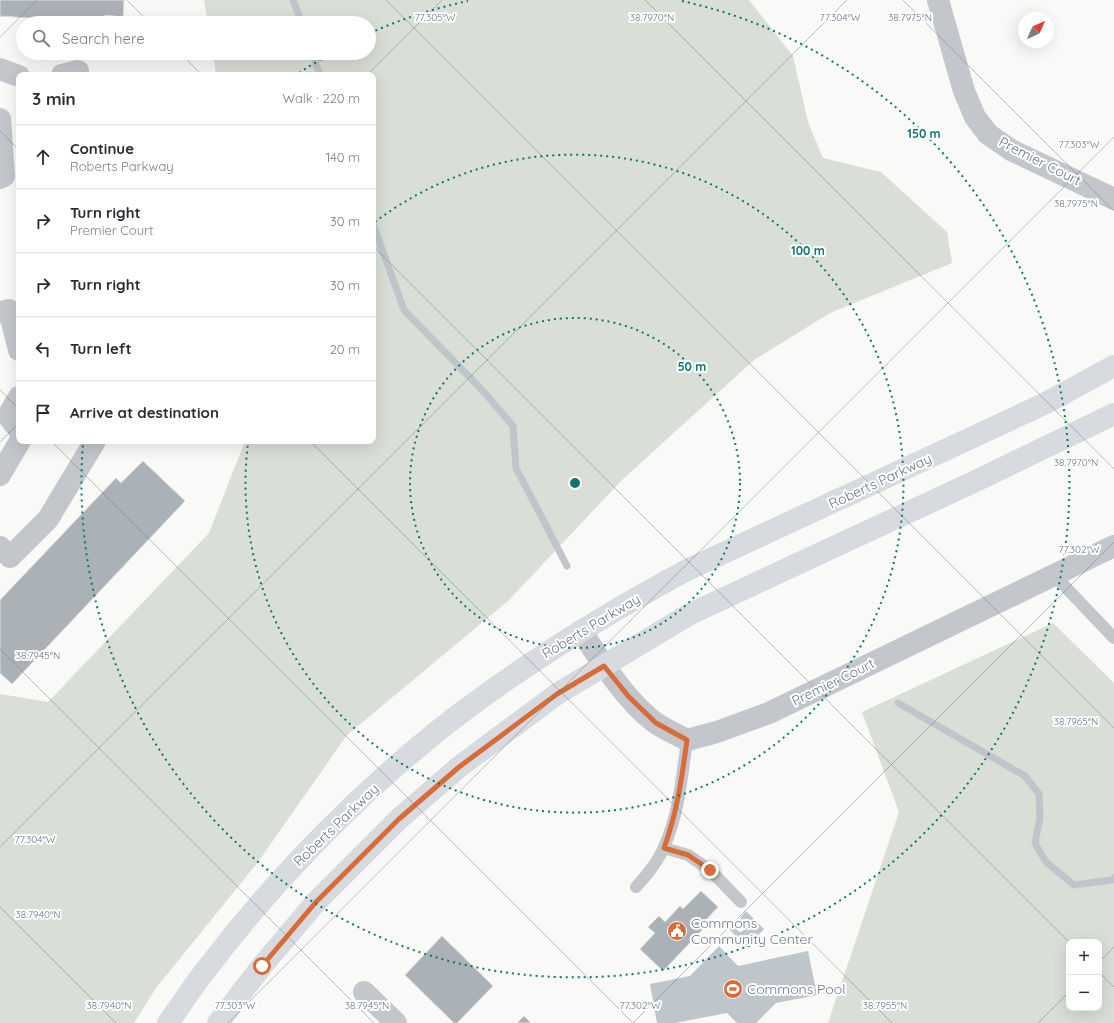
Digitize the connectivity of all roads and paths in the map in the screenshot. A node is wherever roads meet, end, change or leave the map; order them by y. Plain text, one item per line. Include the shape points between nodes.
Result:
1 (938, 0) edge
2 (0, 69) edge
3 (16, 75) edge
4 (0, 119) edge
5 (0, 178) edge
6 (1114, 199) edge
7 (0, 312) edge
8 (16, 338) edge
9 (1114, 366) edge
10 (16, 402) edge
11 (1114, 414) edge
12 (16, 426) edge
13 (18, 444) edge
14 (93, 444) edge
15 (0, 475) edge
16 (1114, 546) edge
17 (3, 555) edge
18 (1054, 575) junction
19 (582, 631) junction
20 (1114, 638) edge
21 (604, 666) junction
22 (687, 740) junction
23 (664, 848) junction
24 (636, 887) dead end
25 (741, 902) dead end
26 (364, 992) dead end
27 (168, 1023) edge
28 (218, 1023) edge
29 (396, 1023) edge

1 - 6 street, Premier Court via 964,91 980,126 1011,150
2 - 3 street
4 - 5 street via 4,176
7 - 8 street via 9,310
9 - 19 main road, Roberts Parkway via 1046,403 686,570
10 - 12 street via 8,416
11 - 21 main road via 690,614
13 - 15 street
14 - 17 street via 48,519
16 - 18 street, Premier Court
18 - 20 lane
18 - 22 street, Premier Court via 769,713
19 - 21 street
19 - 27 main road, Roberts Parkway via 524,667 461,713 346,814 280,882 209,966
21 - 22 street via 629,697 656,723
21 - 28 main road via 557,694 459,767 399,819 316,902
22 - 23 lane via 676,809
23 - 24 lane via 654,867
23 - 25 lane via 688,855 710,870
26 - 29 street

